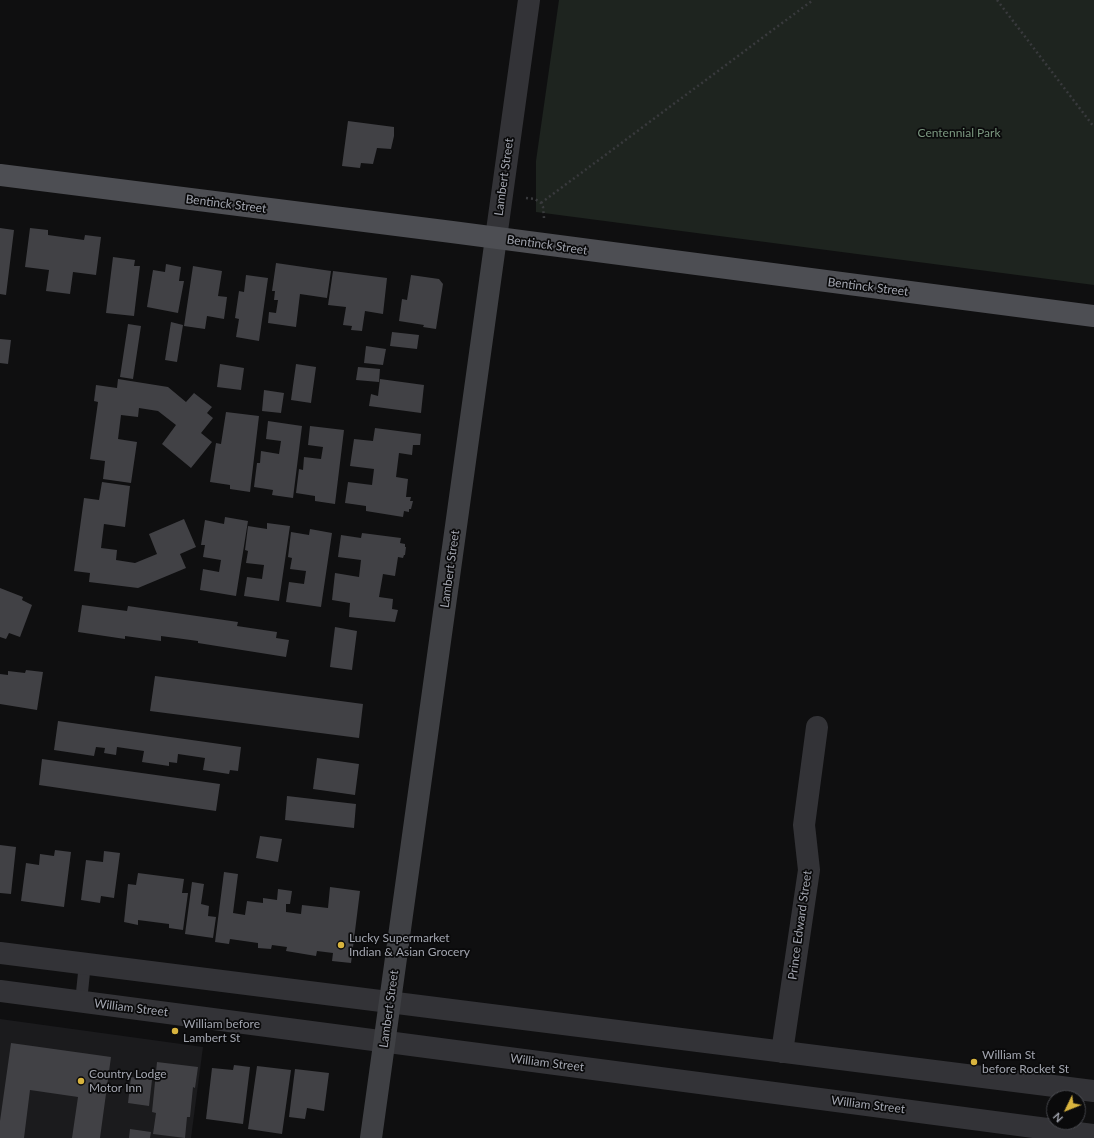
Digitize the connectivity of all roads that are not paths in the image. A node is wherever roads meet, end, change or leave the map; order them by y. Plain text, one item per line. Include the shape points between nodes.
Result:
1 (529, 0) edge
2 (0, 175) edge
3 (496, 238) junction
4 (1094, 316) edge
5 (817, 727) dead end
6 (0, 953) edge
7 (85, 964) junction
8 (0, 992) edge
9 (81, 1002) junction
10 (390, 1002) junction
11 (384, 1042) junction
12 (782, 1052) junction
13 (1094, 1091) edge
14 (1094, 1135) edge
15 (371, 1138) edge

1 - 3 street, Lambert Street
2 - 3 main road, Bentinck Street
3 - 4 main road, Bentinck Street
3 - 10 main road, Lambert Street
5 - 12 street, Prince Edward Street via 804,825 810,870
6 - 7 street
7 - 9 lane
7 - 10 street
8 - 9 street, William Street
9 - 11 street, William Street
10 - 11 main road, Lambert Street
10 - 12 street
11 - 14 street, William Street
11 - 15 main road, Lambert Street
12 - 13 street

